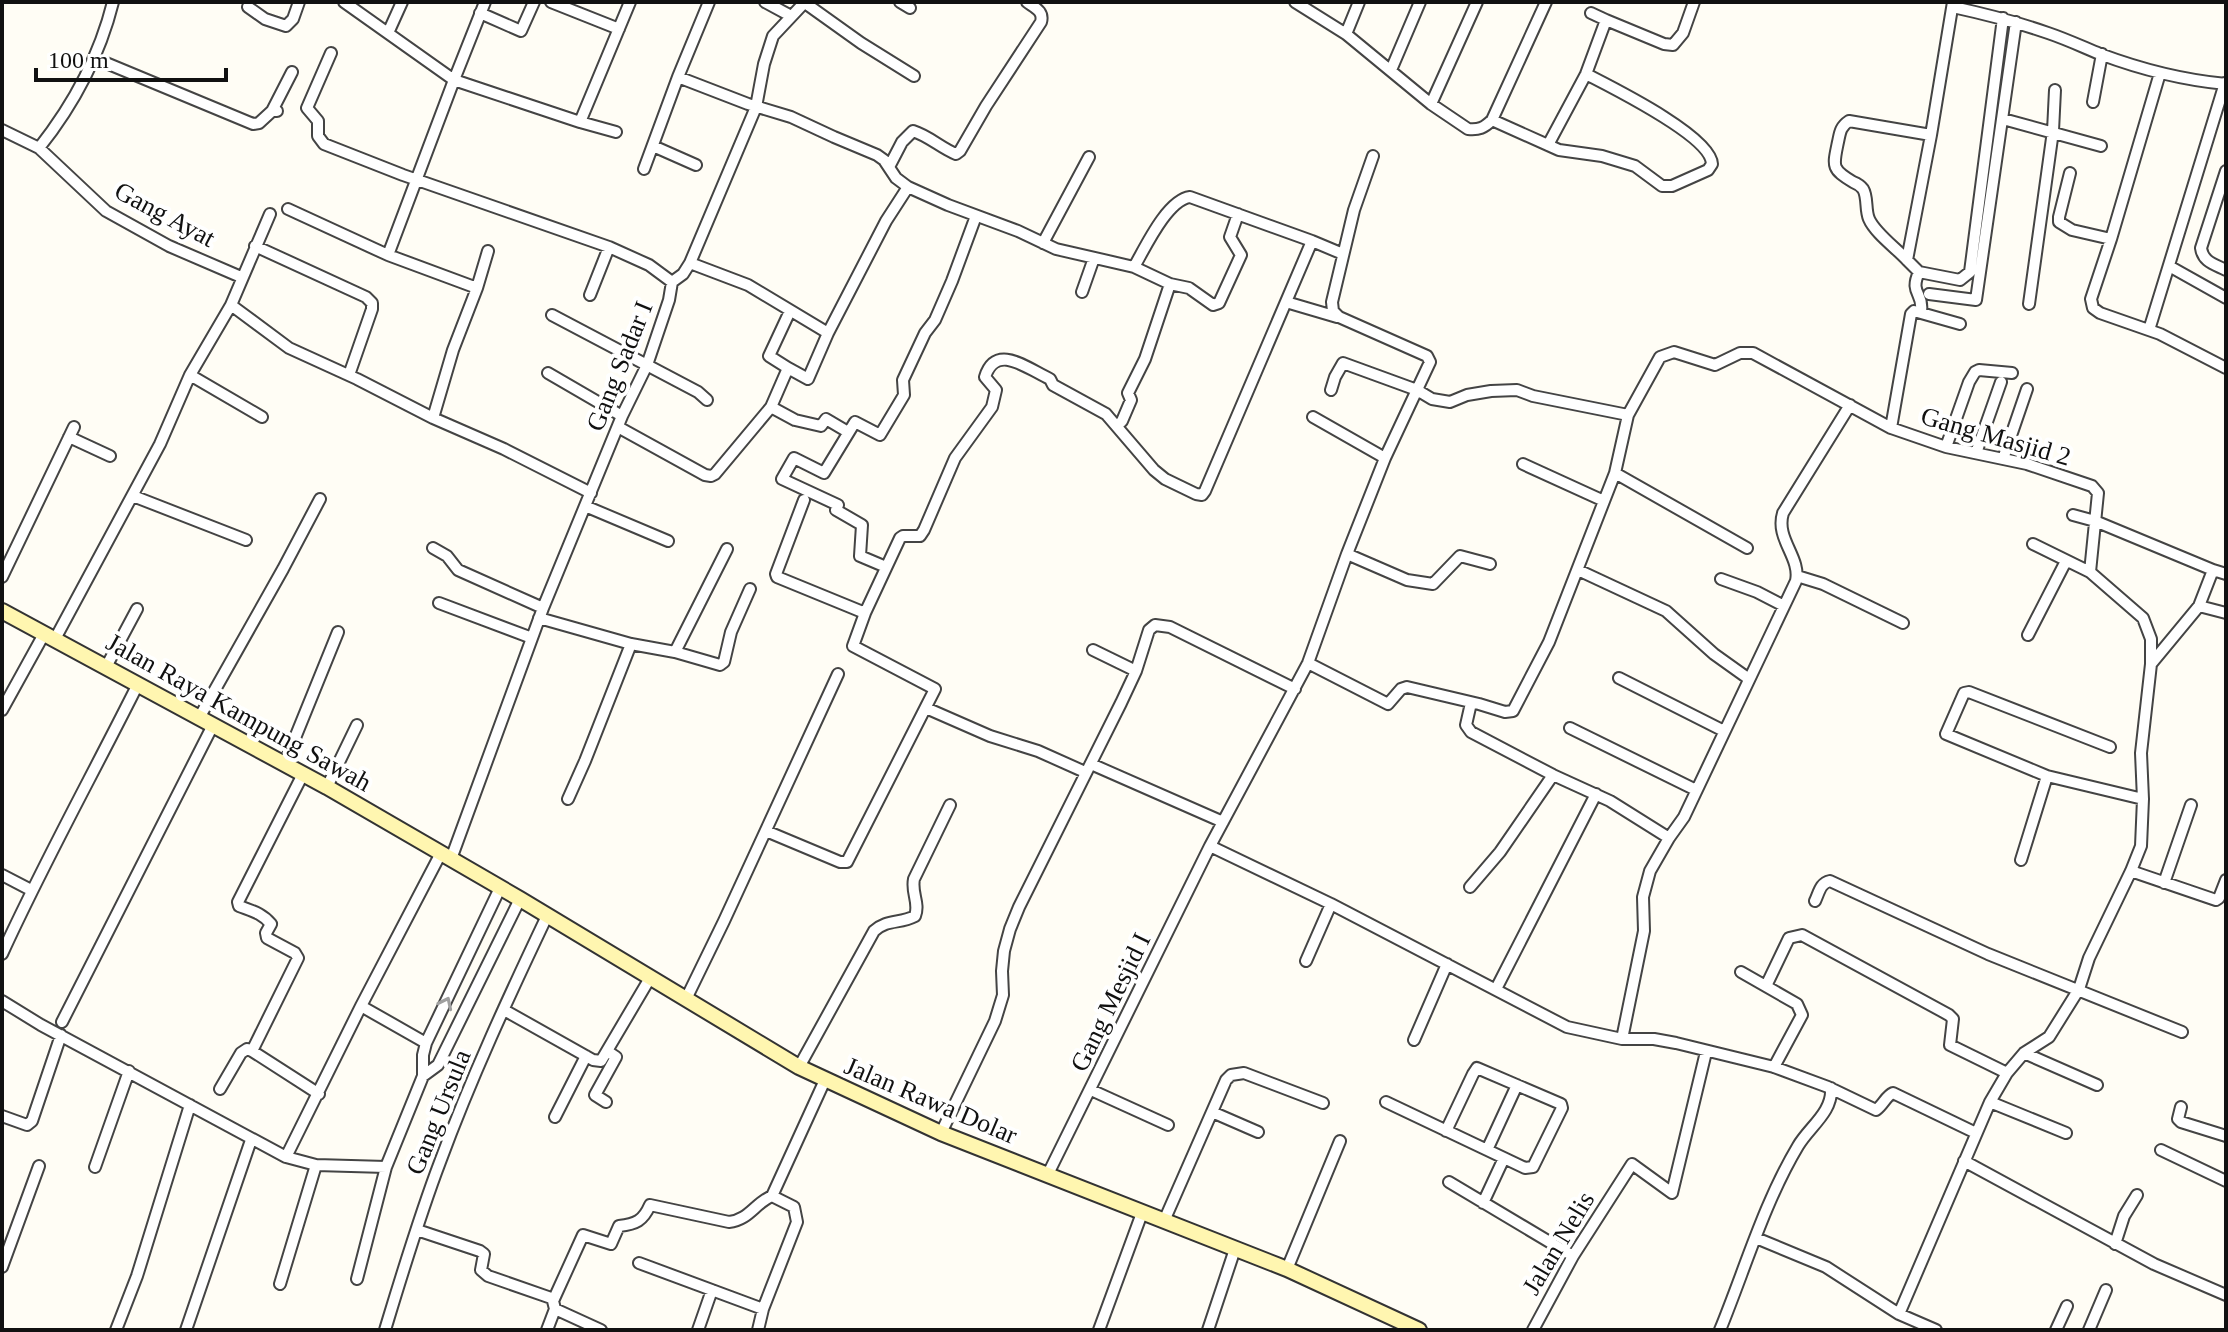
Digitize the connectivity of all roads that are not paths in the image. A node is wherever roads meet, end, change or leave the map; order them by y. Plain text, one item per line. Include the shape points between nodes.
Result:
1 (113, 2) edge
2 (299, 2) edge
3 (344, 2) edge
4 (402, 2) edge
5 (485, 2) edge
6 (534, 2) edge
7 (551, 2) edge
8 (630, 2) edge
9 (709, 2) edge
10 (765, 2) edge
11 (805, 2) edge
12 (1027, 2) edge
13 (1295, 2) edge
14 (1359, 2) edge
15 (1420, 2) edge
16 (1477, 2) edge
17 (1546, 2) edge
18 (1694, 2) edge
19 (1953, 4) edge
20 (248, 7) dead end
21 (480, 13) junction
22 (1591, 13) dead end
23 (791, 16) junction
24 (2003, 18) junction
25 (1606, 20) junction
26 (2016, 22) junction
27 (619, 29) junction
28 (388, 33) junction
29 (1346, 34) junction
30 (331, 53) dead end
31 (2102, 54) junction
32 (94, 58) junction
33 (1391, 70) junction
34 (292, 72) dead end
35 (2160, 73) junction
36 (1586, 74) junction
37 (914, 76) dead end
38 (678, 77) junction
39 (454, 80) junction
40 (2225, 84) edge
41 (2055, 90) dead end
42 (2093, 102) dead end
43 (1431, 104) junction
44 (756, 107) junction
45 (2003, 119) junction
46 (1492, 120) junction
47 (580, 122) junction
48 (2, 130) edge
49 (2053, 131) junction
50 (616, 132) dead end
51 (1931, 135) junction
52 (1548, 145) junction
53 (653, 146) junction
54 (2101, 146) dead end
55 (39, 148) junction
56 (1373, 156) dead end
57 (1089, 157) dead end
58 (696, 165) dead end
59 (889, 167) junction
60 (644, 169) dead end
61 (2226, 171) edge
62 (2070, 173) dead end
63 (416, 179) junction
64 (908, 187) junction
65 (288, 209) dead end
66 (270, 214) dead end
67 (1238, 214) junction
68 (976, 216) junction
69 (2111, 239) junction
70 (1312, 241) junction
71 (1043, 243) junction
72 (255, 246) junction
73 (609, 247) junction
74 (488, 251) dead end
75 (1343, 254) junction
76 (388, 255) junction
77 (1094, 258) junction
78 (1907, 260) junction
79 (690, 263) junction
80 (2169, 266) junction
81 (1134, 267) junction
82 (2226, 270) edge
83 (1919, 272) junction
84 (241, 277) junction
85 (672, 282) junction
86 (1170, 284) junction
87 (477, 288) junction
88 (1082, 292) dead end
89 (1929, 294) dead end
90 (590, 295) dead end
91 (2226, 298) edge
92 (1286, 302) junction
93 (2029, 304) dead end
94 (231, 305) junction
95 (790, 311) junction
96 (1921, 311) junction
97 (552, 315) dead end
98 (1339, 317) junction
99 (1960, 324) dead end
100 (2149, 330) junction
101 (828, 333) junction
102 (647, 365) junction
103 (788, 368) junction
104 (2226, 368) edge
105 (548, 373) dead end
106 (2012, 373) dead end
107 (190, 375) junction
108 (349, 375) junction
109 (2001, 382) dead end
110 (2027, 389) dead end
111 (1331, 390) dead end
112 (1417, 390) junction
113 (707, 400) dead end
114 (1850, 405) junction
115 (771, 407) junction
116 (1628, 415) junction
117 (262, 417) dead end
118 (1313, 417) dead end
119 (433, 418) junction
120 (620, 422) junction
121 (1117, 426) junction
122 (1891, 428) junction
123 (848, 432) junction
124 (1946, 447) junction
125 (1976, 453) junction
126 (110, 456) dead end
127 (1385, 458) junction
128 (2003, 459) junction
129 (1523, 464) dead end
130 (1615, 473) junction
131 (591, 493) junction
132 (133, 496) junction
133 (320, 499) dead end
134 (804, 500) dead end
135 (1604, 501) junction
136 (585, 506) junction
137 (2073, 515) dead end
138 (2095, 521) junction
139 (246, 540) dead end
140 (668, 541) dead end
141 (2033, 544) dead end
142 (433, 548) dead end
143 (1747, 548) dead end
144 (727, 549) dead end
145 (1347, 554) junction
146 (2066, 561) junction
147 (1490, 564) dead end
148 (886, 567) junction
149 (1578, 570) junction
150 (2213, 570) junction
151 (2090, 572) junction
152 (2226, 574) edge
153 (1797, 576) junction
154 (2, 577) edge
155 (1721, 579) dead end
156 (750, 589) dead end
157 (439, 603) dead end
158 (1784, 606) junction
159 (2199, 606) junction
160 (137, 609) dead end
161 (2, 611) edge
162 (541, 613) junction
163 (865, 613) junction
164 (2226, 613) edge
165 (1903, 623) dead end
166 (338, 632) dead end
167 (2028, 635) dead end
168 (50, 637) junction
169 (532, 638) junction
170 (631, 644) junction
171 (1093, 650) dead end
172 (675, 652) junction
173 (1308, 663) junction
174 (2151, 664) junction
175 (106, 667) junction
176 (1136, 671) junction
177 (838, 674) dead end
178 (1619, 678) dead end
179 (1749, 679) junction
180 (138, 684) junction
181 (1295, 689) junction
182 (1471, 703) junction
183 (926, 708) junction
184 (2, 710) edge
185 (206, 721) junction
186 (357, 725) dead end
187 (1570, 728) dead end
188 (1724, 731) junction
189 (2110, 747) dead end
190 (284, 765) junction
191 (1088, 768) junction
192 (303, 774) junction
193 (1553, 775) junction
194 (2047, 776) junction
195 (327, 787) junction
196 (1696, 790) junction
197 (1596, 794) junction
198 (568, 799) dead end
199 (2143, 799) junction
200 (950, 805) dead end
201 (2191, 805) dead end
202 (1223, 822) junction
203 (766, 831) junction
204 (1669, 838) junction
205 (1210, 846) junction
206 (446, 856) junction
207 (2021, 860) dead end
208 (2131, 871) junction
209 (2, 875) edge
210 (2226, 880) edge
211 (2164, 883) junction
212 (1470, 887) dead end
213 (500, 888) junction
214 (31, 890) junction
215 (520, 899) junction
216 (1815, 901) dead end
217 (1331, 904) junction
218 (547, 916) junction
219 (2, 954) edge
220 (1306, 961) dead end
221 (1447, 964) junction
222 (1741, 972) dead end
223 (650, 978) junction
224 (1766, 986) junction
225 (1496, 989) junction
226 (2079, 989) junction
227 (686, 999) junction
228 (2, 1001) edge
229 (361, 1006) junction
230 (504, 1010) junction
231 (62, 1022) dead end
232 (2182, 1032) dead end
233 (61, 1035) junction
234 (1622, 1039) junction
235 (1414, 1040) dead end
236 (426, 1043) junction
237 (252, 1051) junction
238 (607, 1051) junction
239 (1706, 1052) junction
240 (2024, 1053) junction
241 (586, 1056) junction
242 (799, 1067) junction
243 (1774, 1067) junction
244 (129, 1071) junction
245 (2007, 1073) junction
246 (423, 1076) junction
247 (825, 1080) junction
248 (1517, 1085) junction
249 (2097, 1085) dead end
250 (1831, 1088) junction
251 (220, 1089) dead end
252 (1091, 1090) junction
253 (319, 1094) junction
254 (606, 1102) dead end
255 (1386, 1102) dead end
256 (1990, 1102) junction
257 (1323, 1103) dead end
258 (190, 1105) junction
259 (2181, 1107) dead end
260 (1212, 1112) junction
261 (2, 1116) edge
262 (555, 1117) dead end
263 (1168, 1125) dead end
264 (1446, 1131) junction
265 (1258, 1132) dead end
266 (941, 1133) junction
267 (1976, 1133) junction
268 (2066, 1133) dead end
269 (2226, 1136) edge
270 (251, 1140) junction
271 (1340, 1141) dead end
272 (1487, 1150) junction
273 (2161, 1150) dead end
274 (286, 1157) junction
275 (1504, 1158) junction
276 (1964, 1161) junction
277 (316, 1165) junction
278 (39, 1166) dead end
279 (95, 1167) dead end
280 (386, 1167) junction
281 (1047, 1176) junction
282 (2226, 1181) edge
283 (1449, 1182) dead end
284 (2137, 1195) dead end
285 (772, 1196) junction
286 (1483, 1203) junction
287 (1142, 1213) junction
288 (1164, 1221) junction
289 (417, 1230) junction
290 (1756, 1238) junction
291 (2115, 1244) junction
292 (1235, 1249) junction
293 (1573, 1256) junction
294 (639, 1263) dead end
295 (2, 1267) edge
296 (1287, 1269) junction
297 (357, 1279) dead end
298 (280, 1284) dead end
299 (712, 1290) junction
300 (2106, 1290) dead end
301 (2226, 1295) edge
302 (555, 1304) junction
303 (2067, 1306) dead end
304 (763, 1309) junction
305 (1899, 1314) junction
306 (116, 1330) edge
307 (186, 1330) edge
308 (385, 1330) edge
309 (547, 1330) edge
310 (601, 1330) edge
311 (698, 1330) edge
312 (758, 1330) edge
313 (1099, 1330) edge
314 (1208, 1330) edge
315 (1419, 1330) edge
316 (1533, 1330) edge
317 (1720, 1330) edge
318 (1936, 1330) edge
319 (2056, 1330) edge
320 (2089, 1330) edge

1 - 32 street
2 - 20 street via 286,26
3 - 28 street
4 - 28 street
5 - 21 street
6 - 21 street via 521,31
7 - 27 street
8 - 27 street
9 - 38 street
10 - 23 street
11 - 23 street
11 - 37 street
12 - 59 street via 1040,11 1041,22 960,151 954,153 913,131
13 - 29 street
14 - 29 street
15 - 33 street
16 - 43 street
17 - 46 street
18 - 25 street via 1673,45
19 - 24 street
19 - 51 street
21 - 39 street
22 - 25 street
23 - 44 street via 773,36
24 - 26 street
24 - 83 street via 1970,272 1960,280
25 - 36 street
26 - 31 street
26 - 45 street
27 - 47 street
28 - 39 street
29 - 33 street
30 - 63 street, Gang Sadar I via 307,108 319,124 320,142
31 - 35 street
31 - 42 street
32 - 34 street via 259,123 274,111
32 - 55 street via 75,99
33 - 43 street
35 - 40 street
35 - 69 street
36 - 52 street
36 - 52 street via 1652,108 1710,154 1712,164 1672,186 1662,186 1635,166
38 - 44 street
38 - 53 street
39 - 47 street
39 - 63 street
40 - 80 street
41 - 49 street
43 - 46 street via 1468,129
44 - 59 street via 877,155
44 - 79 street
45 - 49 street
45 - 89 street via 1976,300
46 - 52 street
47 - 50 street
48 - 55 street, Gang Ayat
49 - 54 street
49 - 93 street
51 - 78 street
51 - 78 street via 1849,121 1835,155 1839,174 1865,192 1872,226
53 - 58 street
53 - 60 street
55 - 84 street, Gang Ayat via 106,211
56 - 75 street
57 - 71 street
59 - 64 street
61 - 82 street via 2201,248 2202,256
62 - 69 street via 2059,222
63 - 73 street, Gang Sadar I
63 - 76 street
64 - 68 street
64 - 101 street
65 - 76 street
66 - 72 street
67 - 70 street
67 - 81 street via 1181,198
67 - 86 street via 1230,237 1241,255 1219,303 1213,305 1189,288
68 - 71 street
68 - 123 street via 935,320 903,380 904,395 880,435 855,422
69 - 100 street via 2091,299 2093,308
70 - 75 street
70 - 92 street
71 - 77 street
72 - 84 street
72 - 108 street via 371,302
73 - 85 street, Gang Sadar I
73 - 90 street
74 - 87 street
75 - 98 street via 1332,302
76 - 87 street
77 - 81 street
77 - 88 street
78 - 83 street
79 - 85 street
79 - 95 street via 748,285
80 - 91 street
80 - 100 street
81 - 86 street
83 - 96 street via 1915,283
84 - 94 street
85 - 102 street, Gang Sadar I
86 - 121 street via 1145,359 1130,386 1131,400
87 - 119 street
92 - 98 street
92 - 121 street via 1202,495 1165,479
94 - 107 street
94 - 108 street via 289,348
95 - 101 street
95 - 103 street via 769,356
96 - 99 street
96 - 122 street via 1911,314
97 - 102 street
98 - 112 street, Gang Mesjid I via 1427,356 1430,362
100 - 104 street
101 - 103 street via 808,379
102 - 113 street
102 - 120 street, Gang Sadar I
103 - 115 street
105 - 120 street
106 - 124 street via 1975,372
107 - 117 street
107 - 132 street
108 - 119 street
109 - 125 street
110 - 128 street
111 - 112 street via 1343,363
112 - 116 street via 1450,402 1517,390
112 - 127 street, Gang Mesjid I
114 - 116 street, Gang Masjid 2 via 1753,353 1715,365 1674,352 1660,357
114 - 122 street, Gang Masjid 2
114 - 153 street via 1783,513 1780,529
115 - 120 street via 711,476
115 - 123 street via 821,426 826,419
116 - 130 street, Gang Masjid 2
118 - 127 street
119 - 131 street
120 - 131 street, Gang Sadar I
121 - 148 street via 1050,379 1009,360 995,360 985,377 996,390 992,407 955,458 924,530 920,536 900,538
122 - 124 street, Gang Masjid 2
123 - 148 street via 824,473 794,458 782,479 838,505 836,510 862,525 860,556
124 - 125 street, Gang Masjid 2
125 - 128 street, Gang Masjid 2
126 - 154 street via 71,432
127 - 145 street, Gang Mesjid I
128 - 138 street, Gang Masjid 2 via 2092,486 2098,493
129 - 135 street
130 - 135 street, Gang Masjid 2
130 - 143 street
131 - 136 street, Gang Sadar I
132 - 139 street
132 - 168 street
133 - 185 street
134 - 163 street via 777,577
135 - 149 street, Gang Masjid 2
136 - 140 street
136 - 162 street, Gang Sadar I
137 - 138 street
138 - 150 street
138 - 151 street, Gang Masjid 2
141 - 146 street
142 - 162 street via 458,570
144 - 172 street
145 - 147 street via 1407,580 1433,584 1460,556
145 - 173 street, Gang Mesjid I
146 - 151 street
146 - 167 street
148 - 163 street
149 - 179 street via 1666,611
149 - 182 street, Gang Masjid 2 via 1513,711
150 - 152 street
150 - 159 street
151 - 174 street via 2143,618 2151,639
153 - 158 street
153 - 165 street
155 - 158 street
156 - 172 street via 724,662
157 - 169 street
158 - 179 street
159 - 164 street
159 - 174 street
160 - 175 street
161 - 168 street, Jalan Raya Kampung Sawah
162 - 169 street, Gang Sadar I
162 - 170 street
163 - 183 street via 853,646 935,689
166 - 190 street
168 - 175 street, Jalan Raya Kampung Sawah
168 - 184 street
169 - 206 street, Gang Sadar I
170 - 172 street
170 - 198 street
171 - 176 street
173 - 181 street, Gang Mesjid I
173 - 182 street via 1388,704 1407,687
174 - 199 street via 2141,753
175 - 180 street, Jalan Raya Kampung Sawah
176 - 181 street via 1149,630 1162,625
176 - 191 street
177 - 203 street
178 - 188 street
179 - 188 street
180 - 185 street, Jalan Raya Kampung Sawah
180 - 214 street
181 - 202 street, Gang Mesjid I
182 - 193 street via 1466,725 1471,732
183 - 191 street via 990,736
183 - 203 street via 847,862
185 - 190 street, Jalan Raya Kampung Sawah
185 - 231 street
186 - 195 street
187 - 196 street
188 - 196 street
189 - 194 street via 1964,693 1946,734
190 - 192 street, Jalan Raya Kampung Sawah
191 - 202 street
191 - 266 street via 1010,929 995,1021
192 - 195 street, Jalan Raya Kampung Sawah
192 - 237 street via 238,902 266,918 271,924 267,938 298,958
193 - 197 street
193 - 212 street
194 - 199 street
194 - 207 street
195 - 206 street, Jalan Raya Kampung Sawah
196 - 204 street
197 - 204 street
197 - 225 street
199 - 208 street via 2141,846
200 - 242 street via 914,879 915,916 874,931
201 - 211 street
202 - 205 street, Gang Mesjid I
203 - 227 street
204 - 234 street via 1650,871 1643,897 1644,931
205 - 217 street
205 - 252 street, Gang Mesjid I
206 - 213 street, Jalan Rawa Dolar
206 - 229 street, Gang Sadar I
208 - 211 street
208 - 226 street
209 - 214 street
210 - 211 street via 2216,900
213 - 215 street, Jalan Rawa Dolar
236 -> 213 street
214 - 219 street
215 - 218 street, Jalan Rawa Dolar
215 - 246 street via 438,1065
216 - 226 street via 1830,881 1988,954
217 - 220 street
217 - 221 street
218 - 223 street, Jalan Rawa Dolar
218 - 230 street, Gang Ursula
221 - 225 street
221 - 235 street
222 - 224 street
223 - 227 street, Jalan Rawa Dolar
223 - 238 street
224 - 243 street via 1802,1011
224 - 245 street via 1789,938 1802,935 1949,1015 1950,1045
225 - 234 street via 1567,1027
226 - 232 street
226 - 240 street via 2049,1037
227 - 242 street, Jalan Rawa Dolar
228 - 233 street
229 - 236 street
229 - 253 street, Gang Sadar I
230 - 241 street
230 - 289 street, Gang Ursula via 440,1160
233 - 244 street
233 - 261 street via 32,1121 27,1125
234 - 239 street via 1654,1039
236 - 246 street
237 - 251 street via 241,1053
237 - 253 street
238 - 241 street via 597,1062
238 - 254 street via 616,1057 595,1095
239 - 243 street
239 - 293 street, Jalan Nelis via 1672,1193 1632,1164
240 - 245 street
240 - 249 street
241 - 262 street
242 - 247 street, Jalan Rawa Dolar
243 - 250 street
244 - 258 street
244 - 279 street
245 - 256 street
246 - 280 street
247 - 266 street, Jalan Rawa Dolar
247 - 285 street
248 - 264 street via 1477,1068
248 - 272 street
248 - 275 street via 1562,1108 1533,1167
250 - 267 street via 1876,1110 1893,1093
250 - 290 street via 1822,1117 1779,1181
252 - 263 street
252 - 281 street, Gang Mesjid I
253 - 274 street, Gang Sadar I
255 - 264 street
256 - 267 street
256 - 268 street
257 - 260 street via 1237,1073 1226,1080
258 - 270 street
258 - 306 street
259 - 269 street via 2181,1122
260 - 265 street
260 - 288 street
264 - 272 street
266 - 281 street, Jalan Rawa Dolar
267 - 276 street
270 - 274 street
270 - 307 street
271 - 296 street
272 - 275 street
273 - 282 street
274 - 277 street
275 - 286 street
276 - 291 street
276 - 305 street
277 - 280 street
277 - 298 street
278 - 295 street
280 - 297 street
281 - 287 street, Jalan Rawa Dolar
283 - 286 street
284 - 291 street
285 - 302 street via 738,1221 650,1205 645,1217 619,1226 611,1244 583,1235
285 - 304 street via 794,1207 797,1222
286 - 293 street
287 - 288 street, Jalan Rawa Dolar
287 - 313 street
288 - 292 street, Jalan Rawa Dolar
289 - 302 street via 480,1251 481,1270 488,1276
289 - 308 street, Gang Ursula
290 - 305 street via 1826,1267
290 - 317 street
291 - 301 street
292 - 296 street, Jalan Rawa Dolar
292 - 314 street
293 - 316 street, Jalan Nelis
294 - 299 street
296 - 315 street, Jalan Rawa Dolar
299 - 304 street
299 - 311 street
300 - 320 street
302 - 309 street
302 - 310 street
303 - 319 street
304 - 312 street
305 - 318 street

